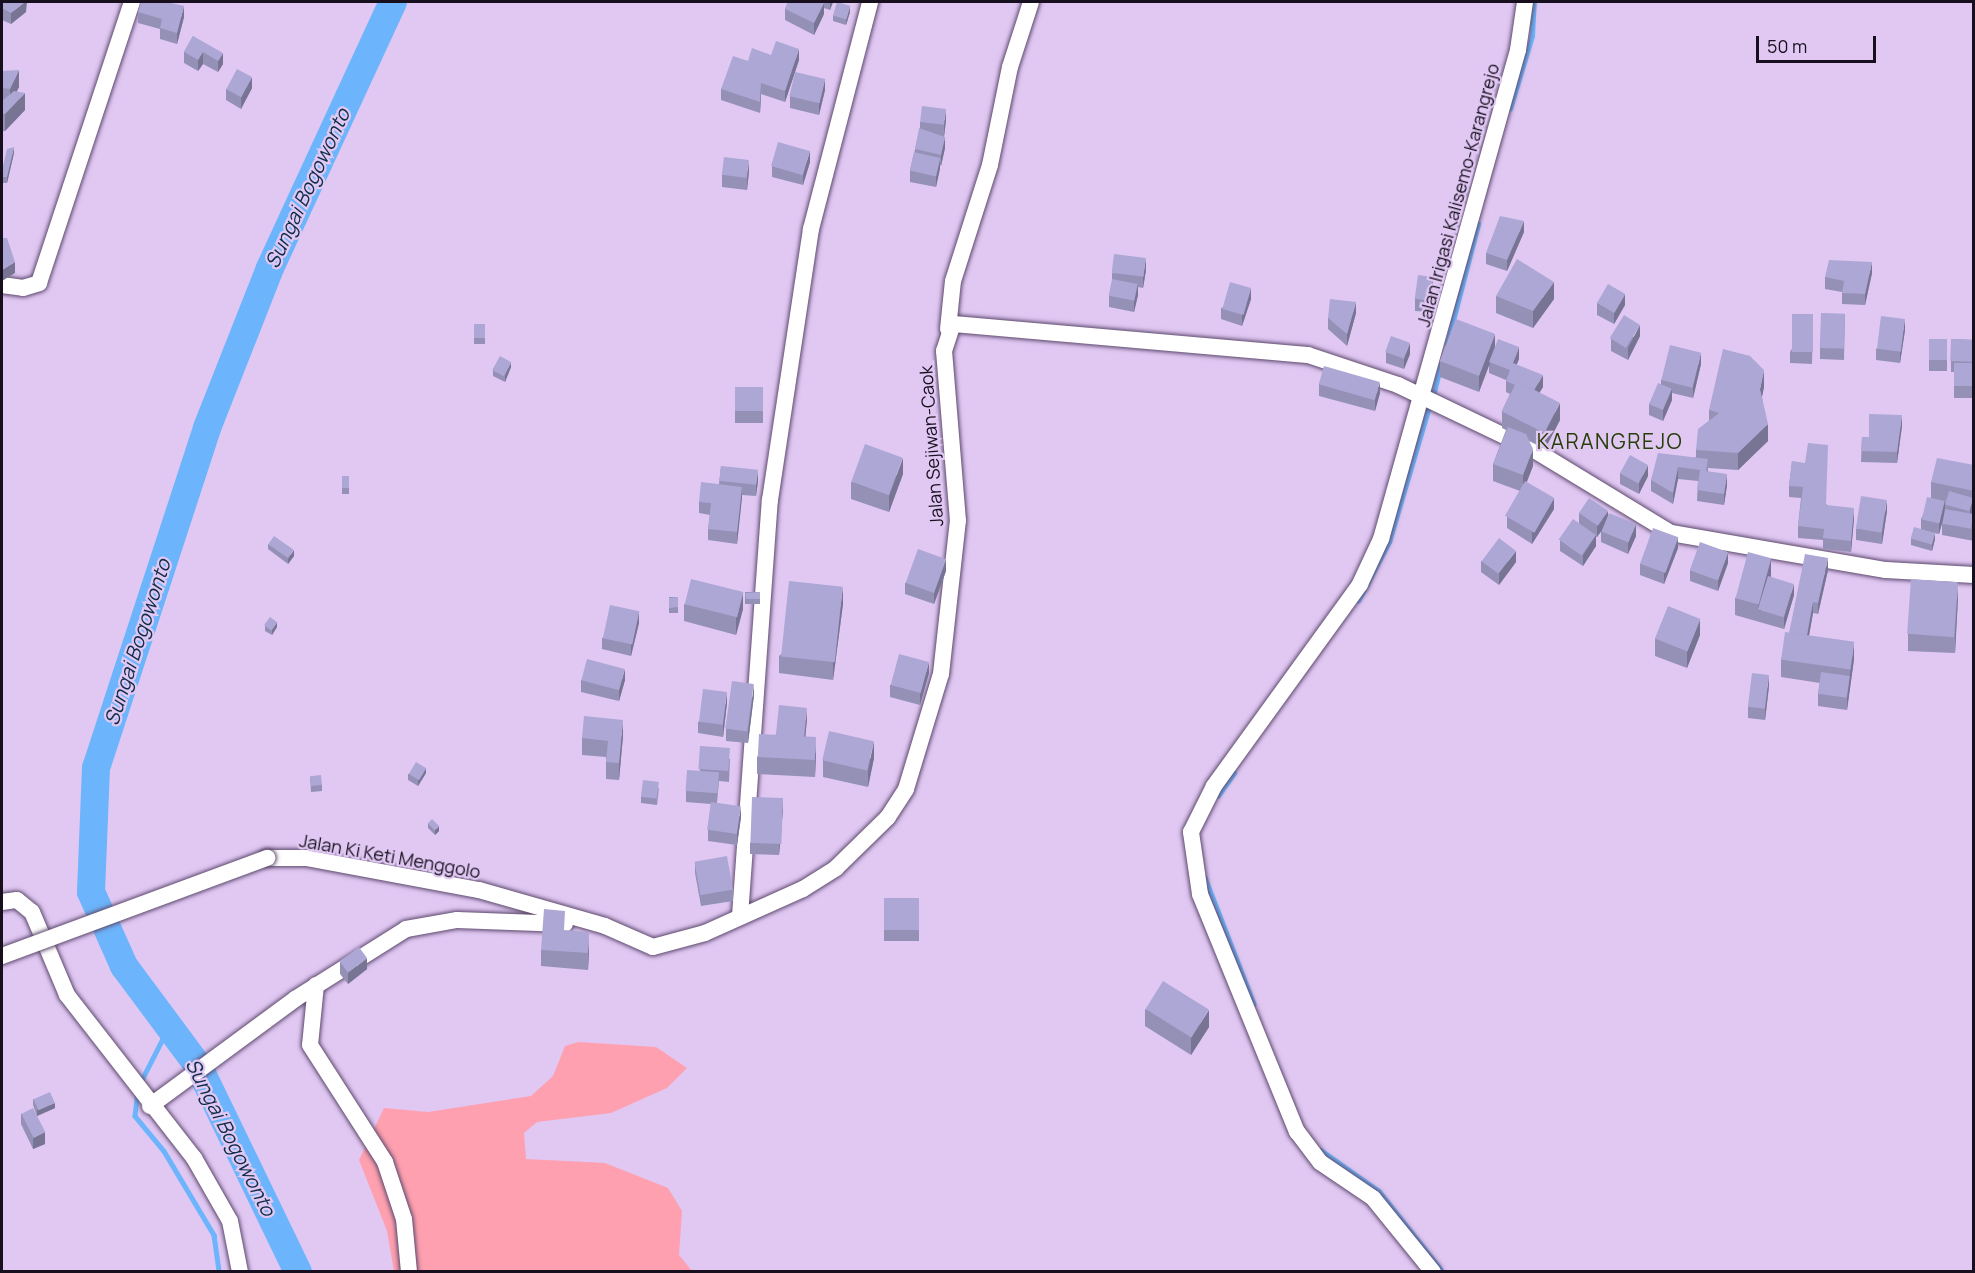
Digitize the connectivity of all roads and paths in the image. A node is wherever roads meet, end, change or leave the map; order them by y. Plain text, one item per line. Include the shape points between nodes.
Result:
1 (132, 2) edge
2 (870, 2) edge
3 (1031, 2) edge
4 (1525, 2) edge
5 (2, 285) edge
6 (948, 329) junction
7 (1425, 400) junction
8 (1974, 574) edge
9 (2, 903) edge
10 (740, 916) junction
11 (605, 926) junction
12 (2, 956) edge
13 (316, 985) junction
14 (152, 1102) junction
15 (240, 1272) edge
16 (409, 1272) edge
17 (1433, 1272) edge

1 - 5 street via 39,283 23,288
2 - 10 street via 811,230 772,488
3 - 6 street, Jalan Sejiwan-Caok via 1010,67 990,165 953,281
4 - 7 street, Jalan Irigasi Kalisemo-Karangrejo via 1518,50
6 - 7 street via 953,324 990,323 1280,348 1347,366
6 - 10 street, Jalan Sejiwan-Caok via 944,351 956,467 957,549 940,674 920,753 906,789 867,841 803,890
7 - 8 street via 1536,451 1671,533 1886,570
7 - 17 street, Jalan Irigasi Kalisemo-Karangrejo via 1381,539 1360,584 1214,786 1191,832 1200,894 1297,1132 1320,1162 1373,1198
9 - 14 street via 17,900 32,912 53,971 129,1081
10 - 11 street, Jalan Sejiwan-Caok via 676,944 653,947
11 - 12 street, Jalan Ki Keti Menggolo, bridge via 480,890 306,858 267,858
11 - 13 street via 457,920 418,925 389,937
13 - 14 street
13 - 16 street via 310,1045 384,1162 404,1219
14 - 15 street via 194,1158 230,1221

